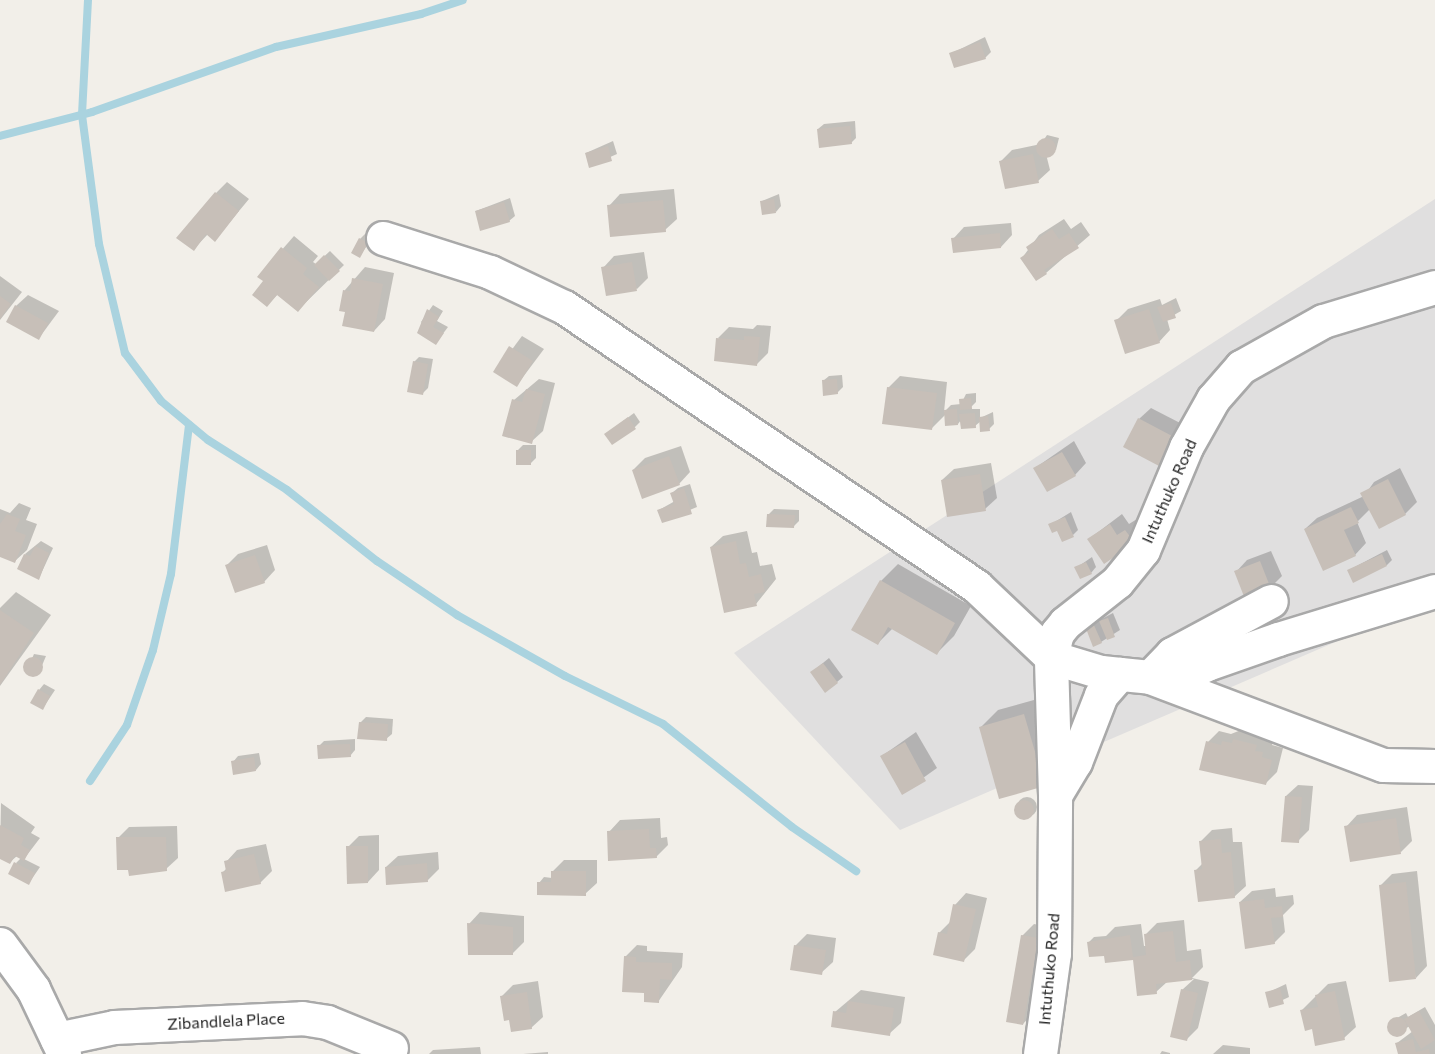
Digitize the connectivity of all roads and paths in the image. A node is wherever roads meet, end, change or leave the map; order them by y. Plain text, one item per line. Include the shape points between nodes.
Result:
1 (383, 238) dead end
2 (1435, 287) edge
3 (1435, 591) edge
4 (1271, 601) dead end
5 (1051, 657) junction
6 (1145, 678) junction
7 (1435, 766) edge
8 (1055, 795) junction
9 (0, 944) edge
10 (61, 1046) edge
11 (391, 1048) dead end
12 (1040, 1054) edge

1 - 5 street via 490,272 564,307 975,586
2 - 5 street, Intuthuko Road via 1323,321 1241,367 1202,418 1143,550 1117,582 1065,622 1054,641
3 - 6 street
4 - 6 street via 1172,654
5 - 6 street via 1083,669
5 - 8 street, Intuthuko Road
6 - 7 street via 1383,765
6 - 8 street via 1101,695 1075,762
8 - 12 street, Intuthuko Road via 1054,953
9 - 10 street via 33,989
10 - 11 street, Zibandlela Place via 114,1028 302,1018 327,1022

